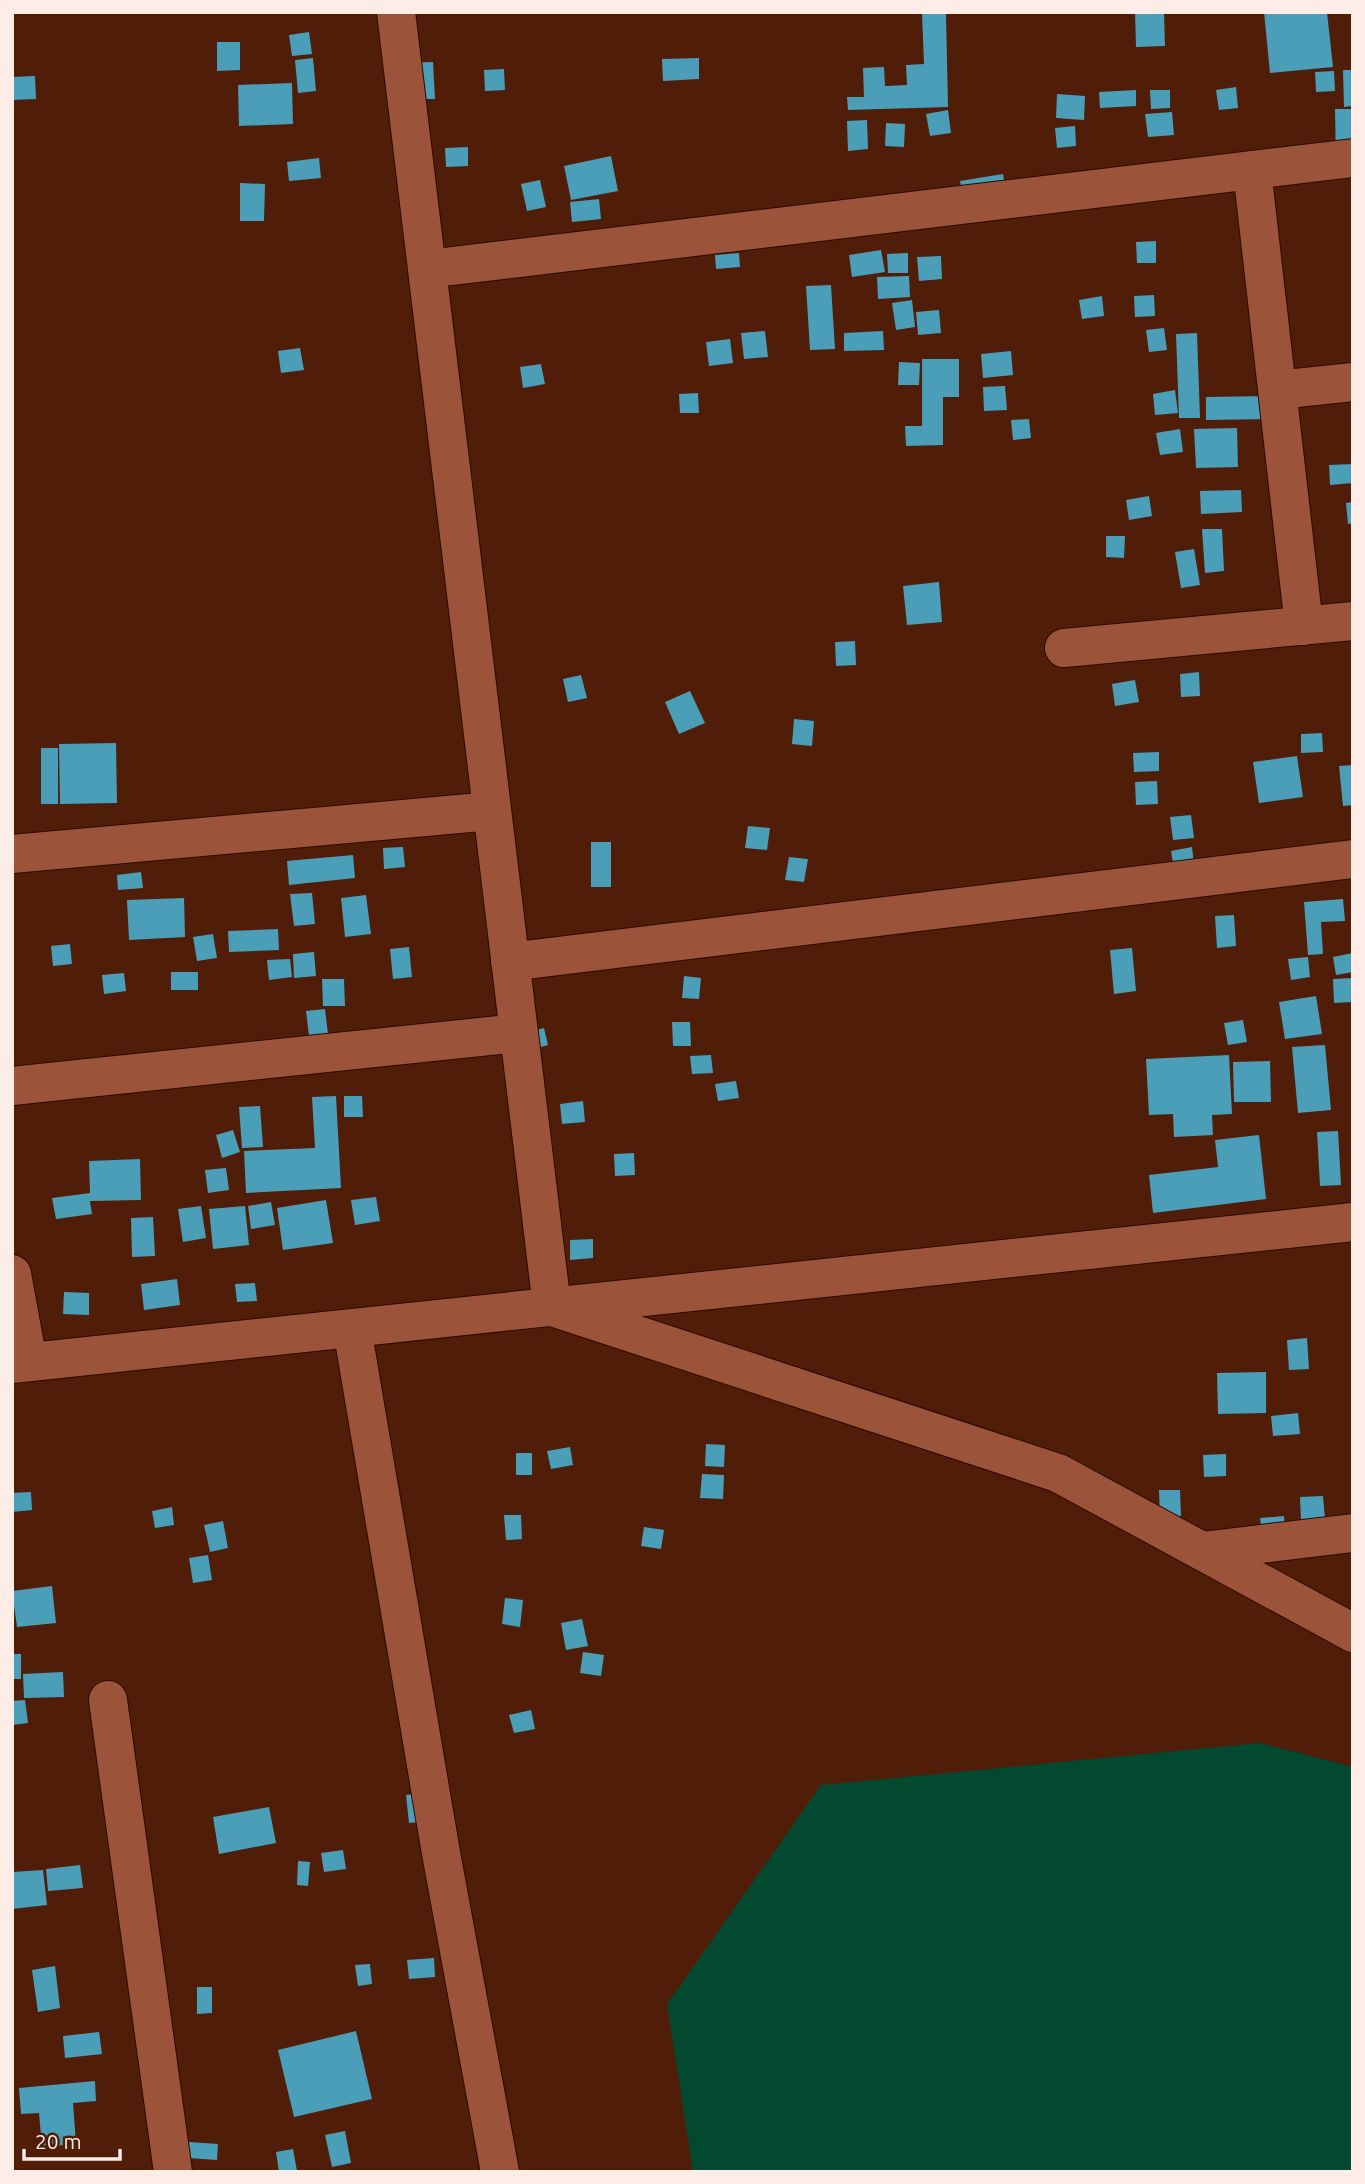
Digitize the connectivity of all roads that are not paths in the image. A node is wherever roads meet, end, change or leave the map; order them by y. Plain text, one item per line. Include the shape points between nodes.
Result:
1 (396, 12) edge
2 (1353, 158) edge
3 (1252, 170) junction
4 (427, 269) junction
5 (1353, 382) edge
6 (1277, 390) junction
7 (1353, 621) edge
8 (1304, 626) junction
9 (1064, 648) dead end
10 (492, 811) junction
11 (12, 854) edge
12 (1353, 859) edge
13 (510, 962) junction
14 (519, 1032) junction
15 (12, 1086) edge
16 (1353, 1222) edge
17 (12, 1274) edge
18 (552, 1307) junction
19 (352, 1328) junction
20 (20, 1363) edge
21 (1353, 1532) edge
22 (1202, 1551) junction
23 (1353, 1633) edge
24 (108, 1700) dead end
25 (173, 2172) edge
26 (500, 2172) edge

1 - 4 street
2 - 3 street
3 - 4 street
3 - 6 street
4 - 10 street
5 - 6 street
6 - 8 street
7 - 8 street
8 - 9 street
10 - 11 street
10 - 13 street
12 - 13 street
13 - 14 street
14 - 15 street
14 - 18 street
16 - 18 street
17 - 20 street
18 - 19 street
18 - 22 street via 1058,1473
19 - 20 street
19 - 26 street
21 - 22 street
22 - 23 street
24 - 25 street

